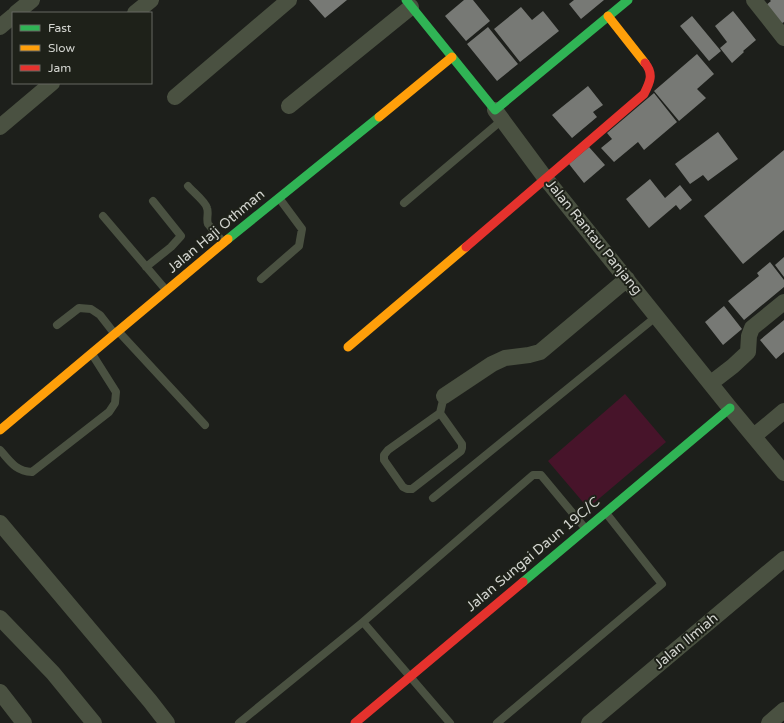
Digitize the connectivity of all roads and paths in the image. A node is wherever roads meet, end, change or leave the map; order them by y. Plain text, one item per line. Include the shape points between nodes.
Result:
1 (32, 0) edge
2 (151, 0) edge
3 (289, 0) edge
4 (628, 0) edge
5 (754, 0) edge
6 (408, 3) edge
7 (17, 12) edge
8 (137, 12) edge
9 (608, 16) junction
10 (12, 17) edge
11 (0, 27) edge
12 (784, 38) edge
13 (452, 57) junction
14 (51, 84) edge
15 (174, 97) dead end
16 (289, 106) dead end
17 (498, 115) junction
18 (0, 127) edge
19 (546, 179) junction
20 (188, 186) dead end
21 (279, 197) junction
22 (153, 201) dead end
23 (404, 202) dead end
24 (103, 216) dead end
25 (225, 243) junction
26 (146, 267) junction
27 (260, 279) dead end
28 (627, 279) junction
29 (166, 291) junction
30 (784, 302) edge
31 (657, 316) junction
32 (57, 325) dead end
33 (116, 332) junction
34 (348, 347) dead end
35 (90, 353) junction
36 (711, 384) junction
37 (444, 396) joint
38 (730, 408) junction
39 (784, 411) edge
40 (440, 413) junction
41 (205, 425) dead end
42 (0, 430) edge
43 (754, 436) junction
44 (0, 450) edge
45 (784, 473) edge
46 (433, 498) dead end
47 (606, 512) junction
48 (0, 523) edge
49 (586, 528) junction
50 (784, 559) edge
51 (0, 618) edge
52 (363, 622) junction
53 (409, 676) junction
54 (0, 692) edge
55 (784, 710) edge
56 (24, 723) edge
57 (94, 723) edge
58 (167, 723) edge
59 (239, 723) edge
60 (355, 723) edge
61 (450, 723) edge
62 (497, 723) edge
63 (589, 723) edge
64 (769, 723) edge

1 - 7 street
2 - 8 street
3 - 15 street
4 - 9 street
5 - 12 street
6 - 13 street, Jalan Rantau Panjang
6 - 16 street
9 - 17 street
9 - 19 street via 650,69 650,82 644,94
10 - 11 street
13 - 17 street, Jalan Rantau Panjang
13 - 21 street, Jalan Haji Othman
14 - 18 street
17 - 19 street, Jalan Rantau Panjang
17 - 23 lane
19 - 28 street, Jalan Rantau Panjang
19 - 34 street
20 - 25 lane via 206,205 208,224
21 - 25 street, Jalan Haji Othman
21 - 27 lane via 302,229 299,246
22 - 26 lane via 181,236
24 - 26 lane
25 - 29 street, Jalan Haji Othman
26 - 29 lane
28 - 31 street, Jalan Rantau Panjang
28 - 37 street via 540,352 505,358
29 - 33 street, Jalan Haji Othman
30 - 36 street via 752,328 748,352
31 - 36 street, Jalan Rantau Panjang
31 - 46 lane
32 - 33 lane via 78,308 91,309
33 - 35 street, Jalan Haji Othman
33 - 41 lane
35 - 42 street, Jalan Haji Othman
35 - 44 lane via 116,392 115,403 109,412 32,472 16,468
36 - 38 street, Jalan Rantau Panjang
37 - 40 lane
38 - 43 street, Jalan Rantau Panjang
38 - 47 street, Jalan Sungai Daun 19C/C
39 - 43 street
40 - 40 lane via 462,444 461,451 412,489 407,489 384,460 384,454
43 - 45 street, Jalan Rantau Panjang
47 - 49 street, Jalan Sungai Daun 19C/C
47 - 62 lane via 662,584
48 - 58 street
49 - 52 lane via 541,476 533,475
49 - 53 street, Jalan Sungai Daun 19C/C
50 - 63 street, Jalan Ilmiah
51 - 57 street via 53,673
52 - 53 lane
52 - 59 lane
53 - 60 street, Jalan Sungai Daun 19C/C
53 - 61 lane
54 - 56 street
55 - 64 street

